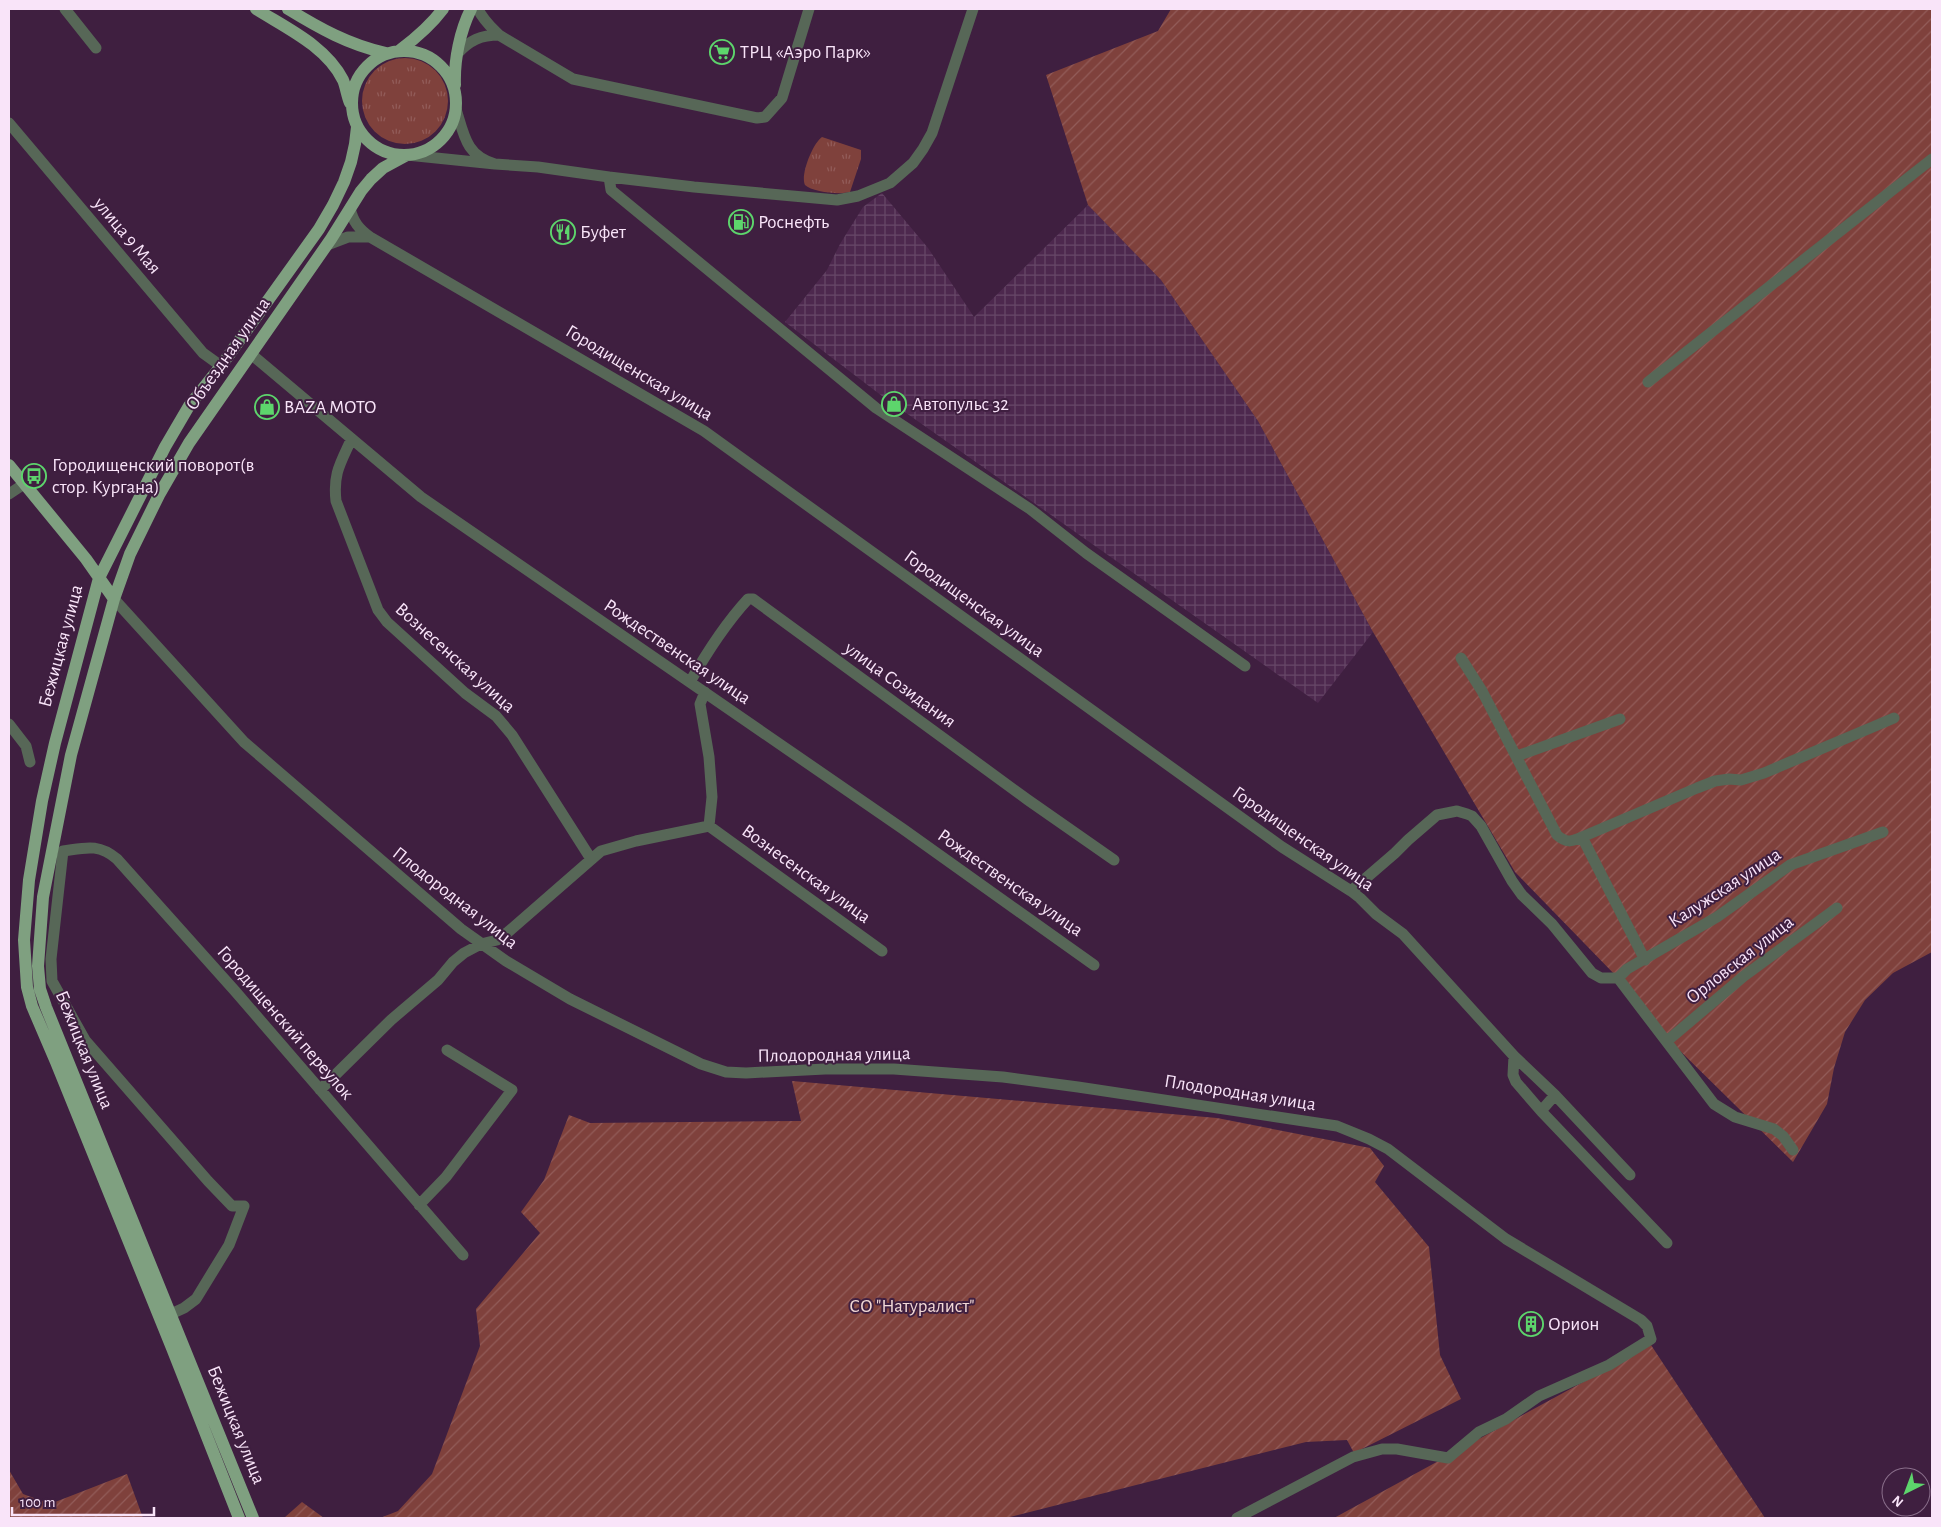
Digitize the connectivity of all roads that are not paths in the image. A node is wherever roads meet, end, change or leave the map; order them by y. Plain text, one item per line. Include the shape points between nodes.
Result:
1 (65, 9) edge
2 (256, 9) edge
3 (288, 9) edge
4 (443, 9) edge
5 (471, 9) edge
6 (478, 9) edge
7 (809, 9) edge
8 (973, 9) edge
9 (499, 34) junction
10 (96, 48) dead end
11 (400, 50) junction
12 (386, 53) junction
13 (457, 54) junction
14 (456, 92) junction
15 (351, 108) junction
16 (456, 109) junction
17 (9, 123) edge
18 (357, 127) junction
19 (407, 155) junction
20 (1932, 160) edge
21 (495, 164) junction
22 (609, 177) junction
23 (350, 208) junction
24 (370, 237) junction
25 (327, 245) junction
26 (251, 354) junction
27 (221, 366) junction
28 (1648, 382) dead end
29 (351, 440) junction
30 (9, 465) edge
31 (24, 484) junction
32 (9, 494) edge
33 (99, 578) junction
34 (114, 599) junction
35 (1462, 658) dead end
36 (1245, 666) dead end
37 (690, 682) junction
38 (705, 692) junction
39 (1620, 718) dead end
40 (1894, 718) dead end
41 (9, 724) edge
42 (1517, 756) junction
43 (30, 762) dead end
44 (710, 826) junction
45 (1883, 832) dead end
46 (1582, 838) junction
47 (592, 858) junction
48 (1114, 860) dead end
49 (1351, 891) junction
50 (1837, 908) dead end
51 (481, 944) junction
52 (882, 951) dead end
53 (1645, 960) junction
54 (1094, 965) dead end
55 (1618, 978) junction
56 (1667, 1042) junction
57 (447, 1050) dead end
58 (1514, 1056) junction
59 (320, 1090) junction
60 (1555, 1095) junction
61 (1541, 1111) junction
62 (1793, 1150) dead end
63 (1630, 1175) dead end
64 (419, 1205) junction
65 (1667, 1243) dead end
66 (463, 1255) dead end
67 (171, 1314) junction
68 (239, 1518) edge
69 (253, 1518) edge
70 (1237, 1518) edge

1 - 10 street
2 - 15 main road via 310,43 330,62 343,81
3 - 12 main road via 346,41
4 - 11 main road via 423,32
5 - 13 main road
6 - 9 street
7 - 9 street via 782,98 765,117 757,118 572,79
8 - 22 street via 932,133 913,164 890,183 858,196 837,200
9 - 13 street via 473,40
11 - 12 main road
11 - 14 main road via 429,56 446,72
12 - 15 main road via 370,62 359,75 352,91
13 - 14 main road via 454,72
14 - 16 main road
15 - 18 main road
16 - 19 main road via 451,127 440,141 425,151
16 - 21 street via 469,147 477,156
17 - 27 street, улица 9 Мая via 203,353
18 - 19 main road via 378,149
18 - 27 main road, Объездная улица via 351,162 333,205
19 - 21 street
19 - 23 main road, Объездная улица via 370,179
20 - 28 street
21 - 22 street
22 - 36 street via 611,190 876,408 1030,510
23 - 24 street, Городищенская улица via 352,218
23 - 25 main road, Объездная улица
24 - 25 street via 348,237
24 - 49 street, Городищенская улица via 704,431 1282,847
25 - 26 main road, Объездная улица
26 - 29 street, Рождественская улица
26 - 34 main road, Объездная улица via 189,443 159,495 130,554
27 - 33 main road, Объездная улица via 189,406
29 - 37 street, Рождественская улица via 420,498
29 - 47 street, Вознесенская улица via 334,484 336,501 378,610 465,693 496,716 512,735
30 - 31 main road, Бежицкая улица
31 - 32 street
31 - 33 main road, Бежицкая улица
33 - 34 main road, Бежицкая улица
33 - 68 main road, Бежицкая улица via 40,810 24,940 27,987
34 - 51 street, Плодородная улица via 244,742 430,904
34 - 67 main road, Бежицкая улица via 64,784 43,897 38,974 46,1008
35 - 42 street
37 - 38 street, Рождественская улица
37 - 48 street, улица Созидания via 734,614 748,599 753,599
38 - 44 street via 700,704 712,797
38 - 54 street, Рождественская улица
39 - 42 street
40 - 46 street via 1764,773 1697,788
41 - 43 street via 26,746
42 - 46 street via 1557,835 1570,842
44 - 47 street via 636,841 601,851
44 - 52 street, Вознесенская улица
45 - 53 street, Калужская улица via 1790,865 1717,916
46 - 53 street
47 - 51 street via 508,932 497,940
49 - 55 street via 1437,815 1457,811 1467,814 1480,826 1522,895 1552,924 1592,973 1601,978
49 - 58 street, Городищенская улица via 1403,934
50 - 56 street, Орловская улица via 1744,976
51 - 59 street via 453,962 438,980 391,1020
51 - 70 street, Плодородная улица via 570,999 701,1064 726,1072 894,1069 1003,1077 1337,1126 1388,1149 1506,1239 1647,1326 1652,1339 1609,1365 1539,1396 1480,1432 1448,1458 1382,1449 1354,1457
53 - 55 street, Калужская улица
55 - 56 street
56 - 62 street via 1714,1104 1735,1117 1774,1129
57 - 64 street via 512,1090 446,1177
58 - 60 street, Городищенская улица
58 - 61 street via 1516,1082
59 - 64 street, Городищенский переулок
59 - 67 street, Городищенский переулок via 117,859 100,848 63,852 51,959 52,981 85,1040 117,1078 232,1206 244,1206 229,1245 196,1299
60 - 61 street
60 - 63 street, Городищенская улица
61 - 65 street
64 - 66 street, Городищенский переулок
67 - 69 main road, Бежицкая улица

